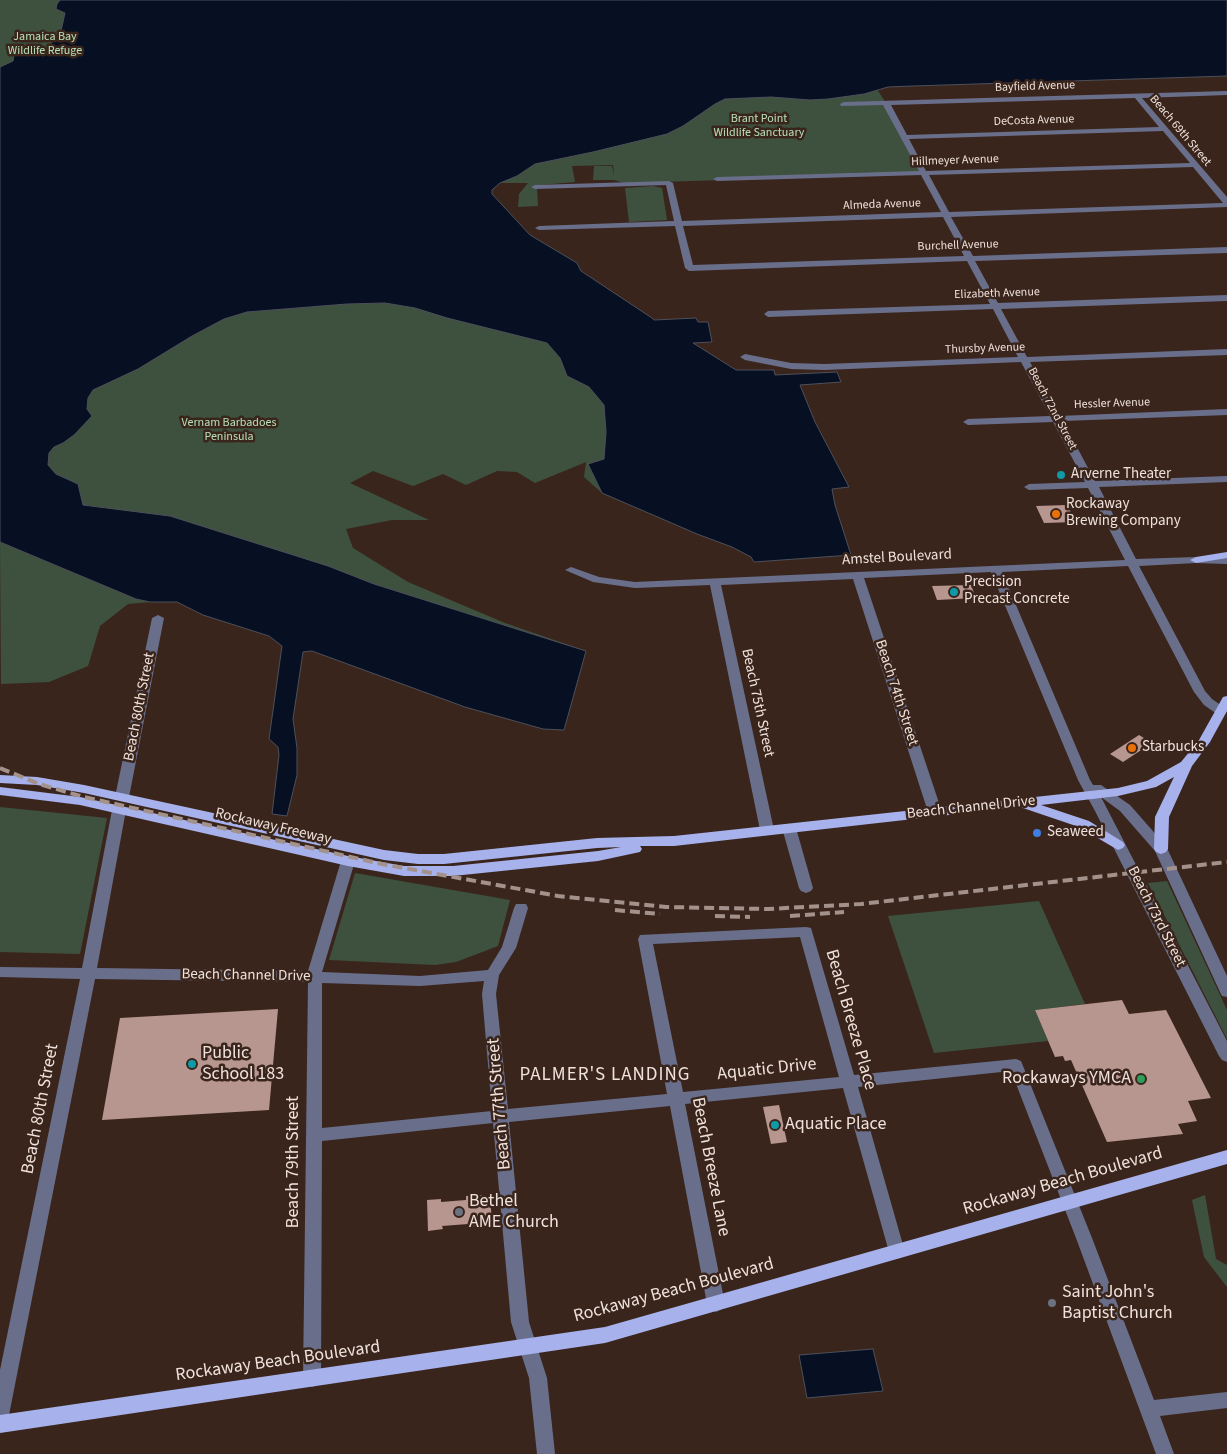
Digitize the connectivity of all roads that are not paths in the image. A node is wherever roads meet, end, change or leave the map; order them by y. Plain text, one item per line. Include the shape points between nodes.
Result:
1 (1227, 93) edge
2 (1136, 96) junction
3 (886, 103) junction
4 (844, 104) dead end
5 (1163, 129) junction
6 (905, 137) junction
7 (1194, 165) junction
8 (924, 174) junction
9 (717, 180) dead end
10 (535, 187) dead end
11 (1227, 204) edge
12 (946, 214) junction
13 (678, 223) junction
14 (538, 228) dead end
15 (1227, 250) edge
16 (970, 259) junction
17 (1227, 298) edge
18 (996, 306) junction
19 (768, 314) dead end
20 (1227, 352) edge
21 (745, 357) dead end
22 (1025, 360) junction
23 (1227, 412) edge
24 (1056, 419) junction
25 (968, 422) dead end
26 (1227, 479) edge
27 (1092, 485) junction
28 (1029, 487) dead end
29 (1227, 555) edge
30 (1196, 560) junction
31 (1227, 561) edge
32 (1132, 563) junction
33 (995, 569) junction
34 (570, 570) dead end
35 (857, 575) junction
36 (715, 582) junction
37 (158, 618) dead end
38 (1224, 705) edge
39 (1186, 765) junction
40 (0, 779) edge
41 (0, 791) edge
42 (1099, 794) junction
43 (120, 803) junction
44 (1020, 803) junction
45 (935, 812) junction
46 (789, 828) junction
47 (767, 830) junction
48 (1118, 846) junction
49 (1161, 849) junction
50 (540, 856) junction
51 (348, 861) junction
52 (806, 888) dead end
53 (521, 908) dead end
54 (726, 936) joint
55 (0, 972) edge
56 (88, 974) junction
57 (492, 975) junction
58 (315, 977) junction
59 (1227, 992) edge
60 (1227, 1056) edge
61 (848, 1082) junction
62 (676, 1099) junction
63 (501, 1116) junction
64 (314, 1135) junction
65 (1227, 1157) edge
66 (1070, 1202) junction
67 (897, 1252) junction
68 (716, 1304) junction
69 (528, 1347) junction
70 (312, 1379) junction
71 (1227, 1400) edge
72 (1148, 1409) junction
73 (0, 1415) edge
74 (0, 1424) edge
75 (546, 1454) edge
76 (1164, 1454) edge

1 - 2 street, Bayfield Avenue
2 - 3 street, Bayfield Avenue
2 - 5 street, Beach 69th Street
3 - 4 street, Bayfield Avenue
3 - 6 street, Beach 72nd Street
5 - 6 street, DeCosta Avenue
5 - 7 street, Beach 69th Street
6 - 8 street, Beach 72nd Street
7 - 8 street, Hillmeyer Avenue
7 - 11 street, Beach 69th Street
8 - 9 street, Hillmeyer Avenue
8 - 12 street, Beach 72nd Street
10 - 13 street via 669,183
11 - 12 street, Almeda Avenue
12 - 13 street, Almeda Avenue
12 - 16 street, Beach 72nd Street
13 - 14 street, Almeda Avenue
13 - 16 street, Burchell Avenue via 689,268
15 - 16 street, Burchell Avenue
16 - 18 street, Beach 72nd Street
17 - 18 street, Elizabeth Avenue
18 - 19 street, Elizabeth Avenue
18 - 22 street, Beach 72nd Street
20 - 22 street, Thursby Avenue
21 - 22 street, Thursby Avenue via 802,367
22 - 24 street, Beach 72nd Street
23 - 24 street, Hessler Avenue
24 - 25 street, Hessler Avenue
24 - 27 street, Beach 72nd Street
26 - 27 street
27 - 28 street
27 - 32 street, Beach 72nd Street
29 - 30 main road
30 - 31 street, Amstel Boulevard
30 - 32 street, Amstel Boulevard
32 - 33 street, Amstel Boulevard
32 - 38 street, Beach 72nd Street via 1200,692 1208,702
33 - 35 street, Amstel Boulevard
33 - 42 street, Beach 73rd Street via 1084,780
34 - 36 street, Amstel Boulevard via 597,580 628,585
35 - 36 street, Amstel Boulevard
35 - 45 street, Beach 74th Street
36 - 47 street, Beach 75th Street
37 - 43 street, Beach 80th Street
38 - 39 main road, Beach Channel Drive via 1201,748
39 - 42 main road, Beach Channel Drive via 1150,784
39 - 49 main road via 1162,817
40 - 43 main road, Rockaway Freeway via 68,786
41 - 43 main road, Rockaway Freeway
42 - 44 main road, Beach Channel Drive
42 - 48 street, Beach 73rd Street
42 - 49 street, Beach 73rd Street via 1125,808
43 - 50 main road, Rockaway Freeway via 405,858
43 - 51 main road, Rockaway Freeway
43 - 56 street, Beach 80th Street
44 - 45 main road, Beach Channel Drive
44 - 48 main road via 1084,824
45 - 46 main road, Beach Channel Drive
46 - 47 main road, Beach Channel Drive
46 - 52 street
47 - 50 main road, Beach Channel Drive via 674,841 598,856
48 - 60 street, Beach 73rd Street
49 - 59 street, Beach 73rd Street
50 - 51 main road, Rockaway Freeway via 453,871 394,869
51 - 58 street, Beach 79th Street via 319,952
53 - 57 street, Beach 77th Street via 508,948
54 - 61 street, Beach Breeze Place via 806,932
54 - 62 street, Beach Breeze Lane via 645,939
55 - 56 street, Beach Channel Drive
56 - 58 street, Beach Channel Drive
56 - 73 street, Beach 80th Street
57 - 58 street, Beach Channel Drive via 420,981
57 - 63 street, Beach 77th Street via 489,994
58 - 64 street, Beach 79th Street
61 - 62 street, Aquatic Drive
61 - 66 street, Aquatic Drive via 1016,1065
61 - 67 street, Beach Breeze Place
62 - 63 street, Aquatic Drive
62 - 68 street, Beach Breeze Lane
63 - 64 street, Aquatic Drive
63 - 69 street, Beach 77th Street via 520,1322
64 - 70 street, Beach 79th Street
65 - 66 main road, Rockaway Beach Boulevard
66 - 67 main road, Rockaway Beach Boulevard
66 - 72 street
67 - 68 main road, Rockaway Beach Boulevard
68 - 69 main road, Rockaway Beach Boulevard via 612,1333
69 - 70 main road, Rockaway Beach Boulevard
69 - 75 street, Beach 77th Street via 538,1378
70 - 74 main road, Rockaway Beach Boulevard
71 - 72 street
72 - 76 street

